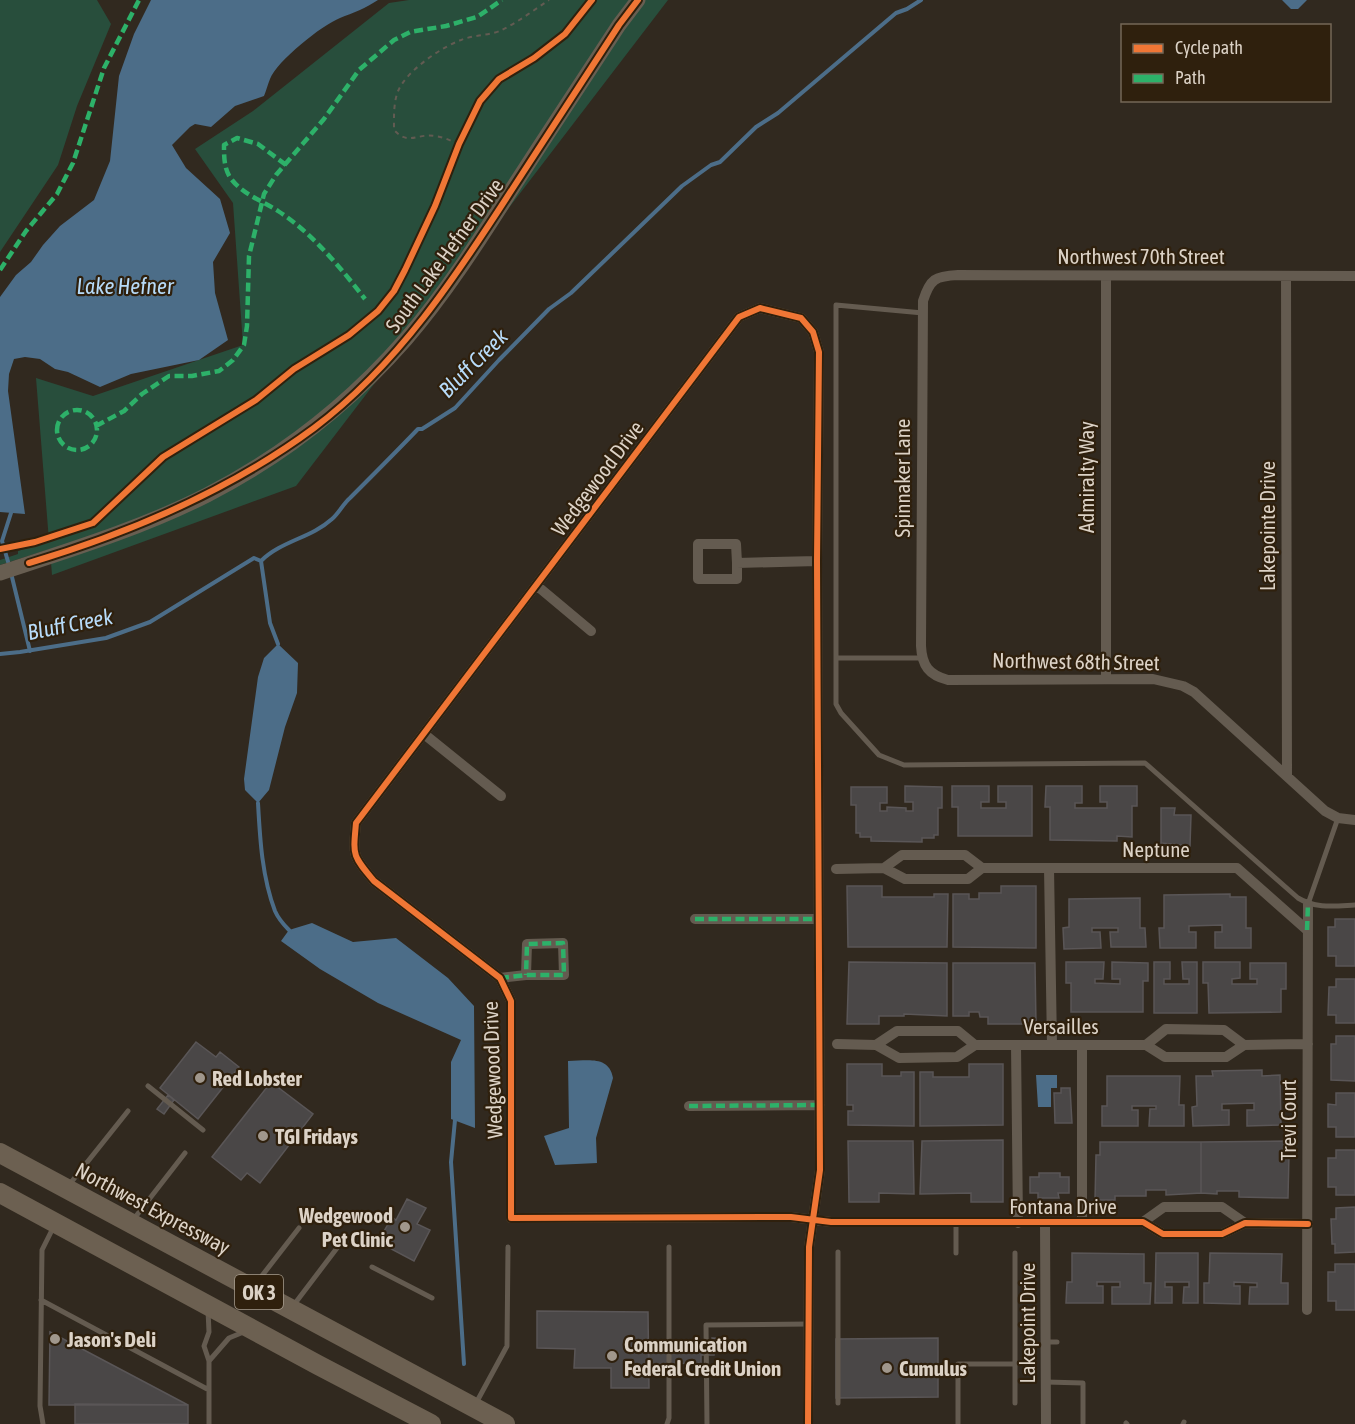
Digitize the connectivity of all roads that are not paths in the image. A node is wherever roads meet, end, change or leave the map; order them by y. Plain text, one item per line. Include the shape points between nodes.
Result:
1 (638, 0) edge
2 (1106, 276) junction
3 (1286, 276) junction
4 (1355, 276) edge
5 (929, 284) joint
6 (923, 313) junction
7 (817, 561) junction
8 (737, 562) junction
9 (0, 573) edge
10 (536, 585) junction
11 (591, 631) dead end
12 (836, 658) junction
13 (922, 658) junction
14 (928, 672) joint
15 (1106, 679) junction
16 (424, 734) junction
17 (1287, 776) junction
18 (501, 796) dead end
19 (1338, 818) junction
20 (1355, 820) edge
21 (885, 867) junction
22 (1049, 867) junction
23 (982, 868) junction
24 (836, 869) dead end
25 (1308, 904) junction
26 (1355, 905) edge
27 (819, 918) junction
28 (695, 919) dead end
29 (1307, 930) junction
30 (526, 975) junction
31 (500, 978) junction
32 (837, 1044) dead end
33 (1308, 1044) junction
34 (876, 1045) junction
35 (975, 1045) junction
36 (1016, 1045) junction
37 (1052, 1045) junction
38 (1082, 1045) junction
39 (1146, 1045) junction
40 (1244, 1045) junction
41 (147, 1086) dead end
42 (820, 1105) junction
43 (689, 1106) dead end
44 (128, 1111) dead end
45 (203, 1130) dead end
46 (0, 1153) edge
47 (185, 1153) dead end
48 (67, 1189) junction
49 (0, 1193) edge
50 (812, 1220) junction
51 (1082, 1222) junction
52 (1143, 1222) junction
53 (55, 1223) junction
54 (956, 1223) junction
55 (1018, 1223) junction
56 (1045, 1223) junction
57 (1245, 1223) junction
58 (131, 1224) junction
59 (1308, 1224) junction
60 (299, 1228) dead end
61 (508, 1247) dead end
62 (669, 1247) dead end
63 (337, 1248) dead end
64 (838, 1252) dead end
65 (956, 1252) dead end
66 (1015, 1252) dead end
67 (372, 1267) dead end
68 (251, 1288) junction
69 (432, 1298) dead end
70 (41, 1300) junction
71 (208, 1306) junction
72 (291, 1309) junction
73 (1307, 1310) dead end
74 (809, 1324) junction
75 (252, 1329) junction
76 (209, 1361) junction
77 (1015, 1364) junction
78 (1046, 1382) junction
79 (209, 1390) junction
80 (838, 1403) dead end
81 (1015, 1403) dead end
82 (474, 1408) junction
83 (1083, 1423) edge
84 (44, 1424) edge
85 (209, 1424) edge
86 (431, 1424) edge
87 (505, 1424) edge
88 (667, 1424) edge
89 (707, 1424) edge
90 (808, 1424) edge
91 (958, 1424) edge
92 (1046, 1424) edge

1 - 9 street, South Lake Hefner Drive via 431,309 344,402 268,459 207,495 111,535
2 - 3 street, Northwest 70th Street
2 - 5 street, Northwest 70th Street via 947,276
2 - 15 street, Admiralty Way
3 - 4 street, Northwest 70th Street
3 - 17 street, Lakepointe Drive
5 - 6 street, Spinnaker Lane
6 - 12 lane via 836,305
6 - 13 street, Spinnaker Lane
7 - 8 street
7 - 10 street, Wedgewood Drive via 819,352 813,332 801,318 760,308 739,317
7 - 27 street, Wedgewood Drive
8 - 8 street via 736,544 698,544 698,579 737,579
10 - 11 street
10 - 16 street, Wedgewood Drive
12 - 13 lane
12 - 25 lane via 836,704 879,756 904,765 1145,763
13 - 14 street, Spinnaker Lane
14 - 15 street, Northwest 68th Street via 948,680
15 - 17 street, Northwest 68th Street via 1153,679 1183,686
16 - 18 street
16 - 31 street, Wedgewood Drive via 356,823 353,852 374,880
17 - 19 street, Northwest 68th Street
19 - 20 street, Northwest 68th Street
19 - 25 lane
21 - 23 street, Neptune via 905,879 968,879
21 - 23 street, Neptune via 902,855 965,855
21 - 24 street, Neptune
22 - 23 street, Neptune
22 - 29 street, Neptune via 1238,868
22 - 37 street
25 - 26 lane
25 - 29 street, Trevi Court
27 - 28 street
27 - 42 street, Wedgewood Drive
29 - 33 street, Trevi Court
30 - 30 street via 564,975 563,943 527,944
30 - 31 street
31 - 50 street, Wedgewood Drive via 511,1001 511,1218
32 - 34 street, Versailles
33 - 40 street, Versailles
33 - 59 street, Trevi Court
34 - 35 street, Versailles via 899,1058 957,1057
34 - 35 street, Versailles via 897,1031 958,1031
35 - 36 street, Versailles
36 - 37 street, Versailles
36 - 55 street
37 - 38 street, Versailles
38 - 39 street, Versailles
38 - 51 street
39 - 40 street, Versailles via 1165,1057 1226,1057
39 - 40 street via 1166,1029 1224,1030
41 - 45 lane
42 - 43 street
42 - 50 street, Wedgewood Drive via 820,1170
44 - 48 lane
46 - 48 highway, Northwest Expressway / OK 3
47 - 58 lane
48 - 58 highway, Northwest Expressway / OK 3
49 - 53 highway, OK 3
50 - 54 street, Fontana Drive
50 - 74 street, Wedgewood Drive
51 - 52 street, Fontana Drive
51 - 56 street, Fontana Drive
52 - 57 street, Fontana Drive via 1162,1234 1222,1234
52 - 57 street, Fontana Drive via 1164,1208 1222,1208
53 - 70 lane via 42,1250
53 - 71 highway, OK 3
54 - 55 street, Fontana Drive
54 - 65 lane
55 - 56 street, Fontana Drive
56 - 78 street, Lakepoint Drive via 1052,1342
57 - 59 street, Fontana Drive
58 - 68 highway, Northwest Expressway / OK 3
59 - 73 street, Trevi Court
60 - 68 lane
61 - 82 lane via 507,1347
62 - 88 lane
63 - 72 lane
64 - 80 lane
66 - 77 lane
67 - 69 lane
68 - 72 highway, Northwest Expressway / OK 3
70 - 79 lane
70 - 84 lane via 40,1406
71 - 75 highway, OK 3
71 - 76 lane via 209,1332 204,1346
72 - 82 highway, Northwest Expressway / OK 3
74 - 89 lane via 706,1324
74 - 90 street, Wedgewood Drive
75 - 76 lane via 229,1338
75 - 86 highway, OK 3
76 - 79 lane
77 - 81 lane
77 - 91 lane via 958,1364
78 - 83 lane via 1083,1383
78 - 92 street, Lakepoint Drive
79 - 85 lane
82 - 87 highway, Northwest Expressway / OK 3

